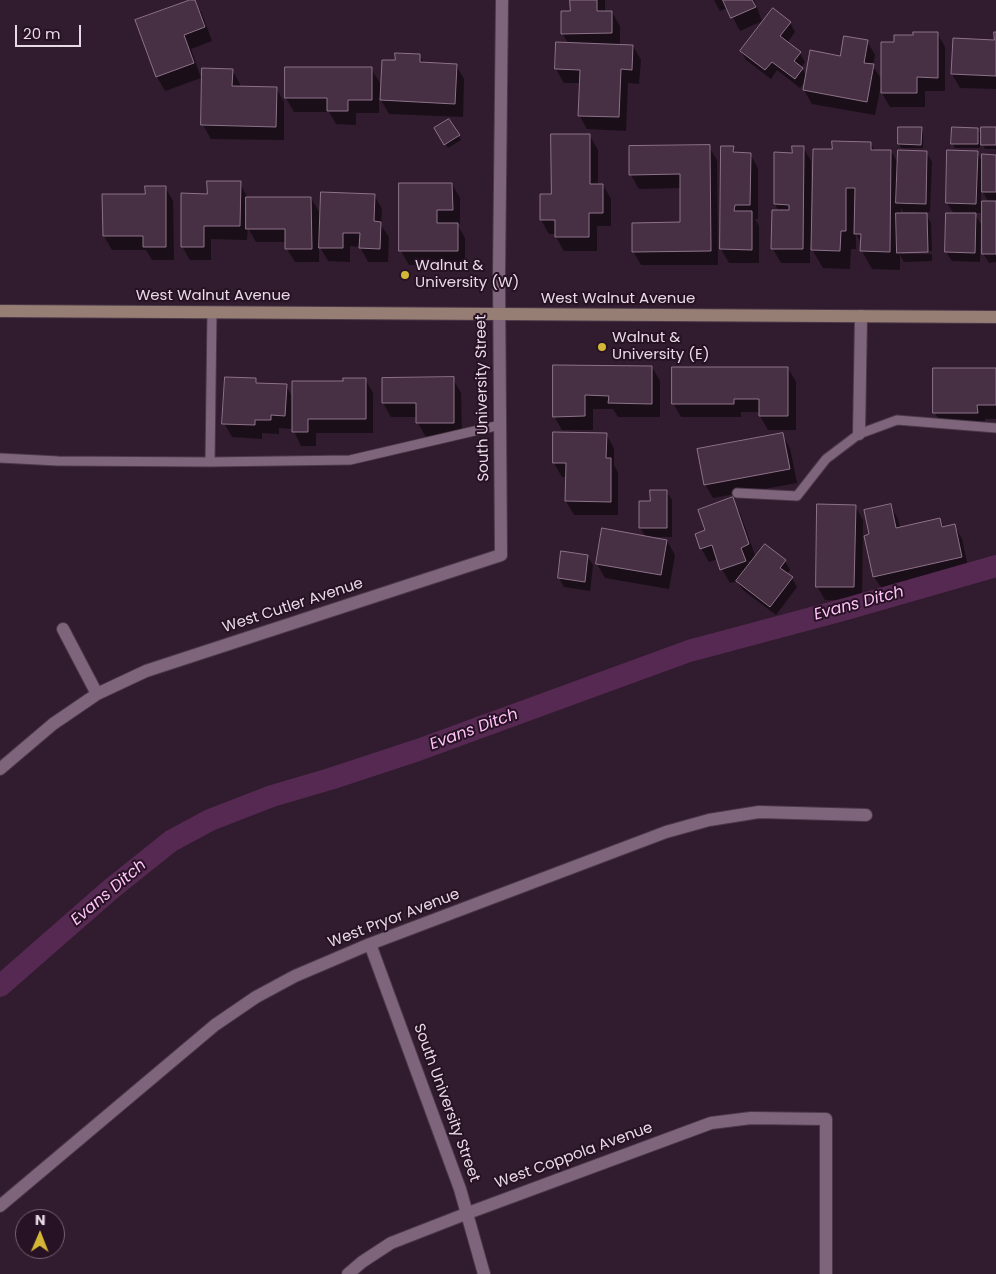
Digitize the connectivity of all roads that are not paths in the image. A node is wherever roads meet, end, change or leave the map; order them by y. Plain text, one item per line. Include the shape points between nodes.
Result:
1 (502, 0) edge
2 (0, 311) edge
3 (212, 312) junction
4 (499, 315) junction
5 (861, 316) junction
6 (996, 317) edge
7 (500, 425) junction
8 (996, 428) edge
9 (859, 434) junction
10 (0, 458) edge
11 (210, 462) junction
12 (737, 493) dead end
13 (501, 555) joint
14 (63, 629) dead end
15 (97, 694) junction
16 (0, 769) edge
17 (866, 815) dead end
18 (370, 944) junction
19 (0, 1206) edge
20 (468, 1213) junction
21 (348, 1274) edge
22 (484, 1274) edge
23 (826, 1274) edge

1 - 4 street, South University Street
2 - 3 main road, West Walnut Avenue
3 - 4 main road, West Walnut Avenue
3 - 11 lane
4 - 5 main road, West Walnut Avenue
4 - 7 street, South University Street
5 - 6 main road, West Walnut Avenue
5 - 9 street
7 - 11 lane via 350,460
7 - 13 street, South University Street
8 - 9 lane via 896,420
9 - 12 lane via 823,462 797,496
10 - 11 lane
13 - 15 street, West Cutler Avenue via 146,671
14 - 15 street
15 - 16 street, West Cutler Avenue via 53,724
17 - 18 street, West Pryor Avenue via 759,812 709,820 666,832
18 - 19 street, West Pryor Avenue via 294,976 215,1025
18 - 20 street, South University Street
20 - 21 street, West Coppola Avenue via 391,1243
20 - 22 street, South University Street
20 - 23 street, West Coppola Avenue via 711,1123 751,1118 826,1119

